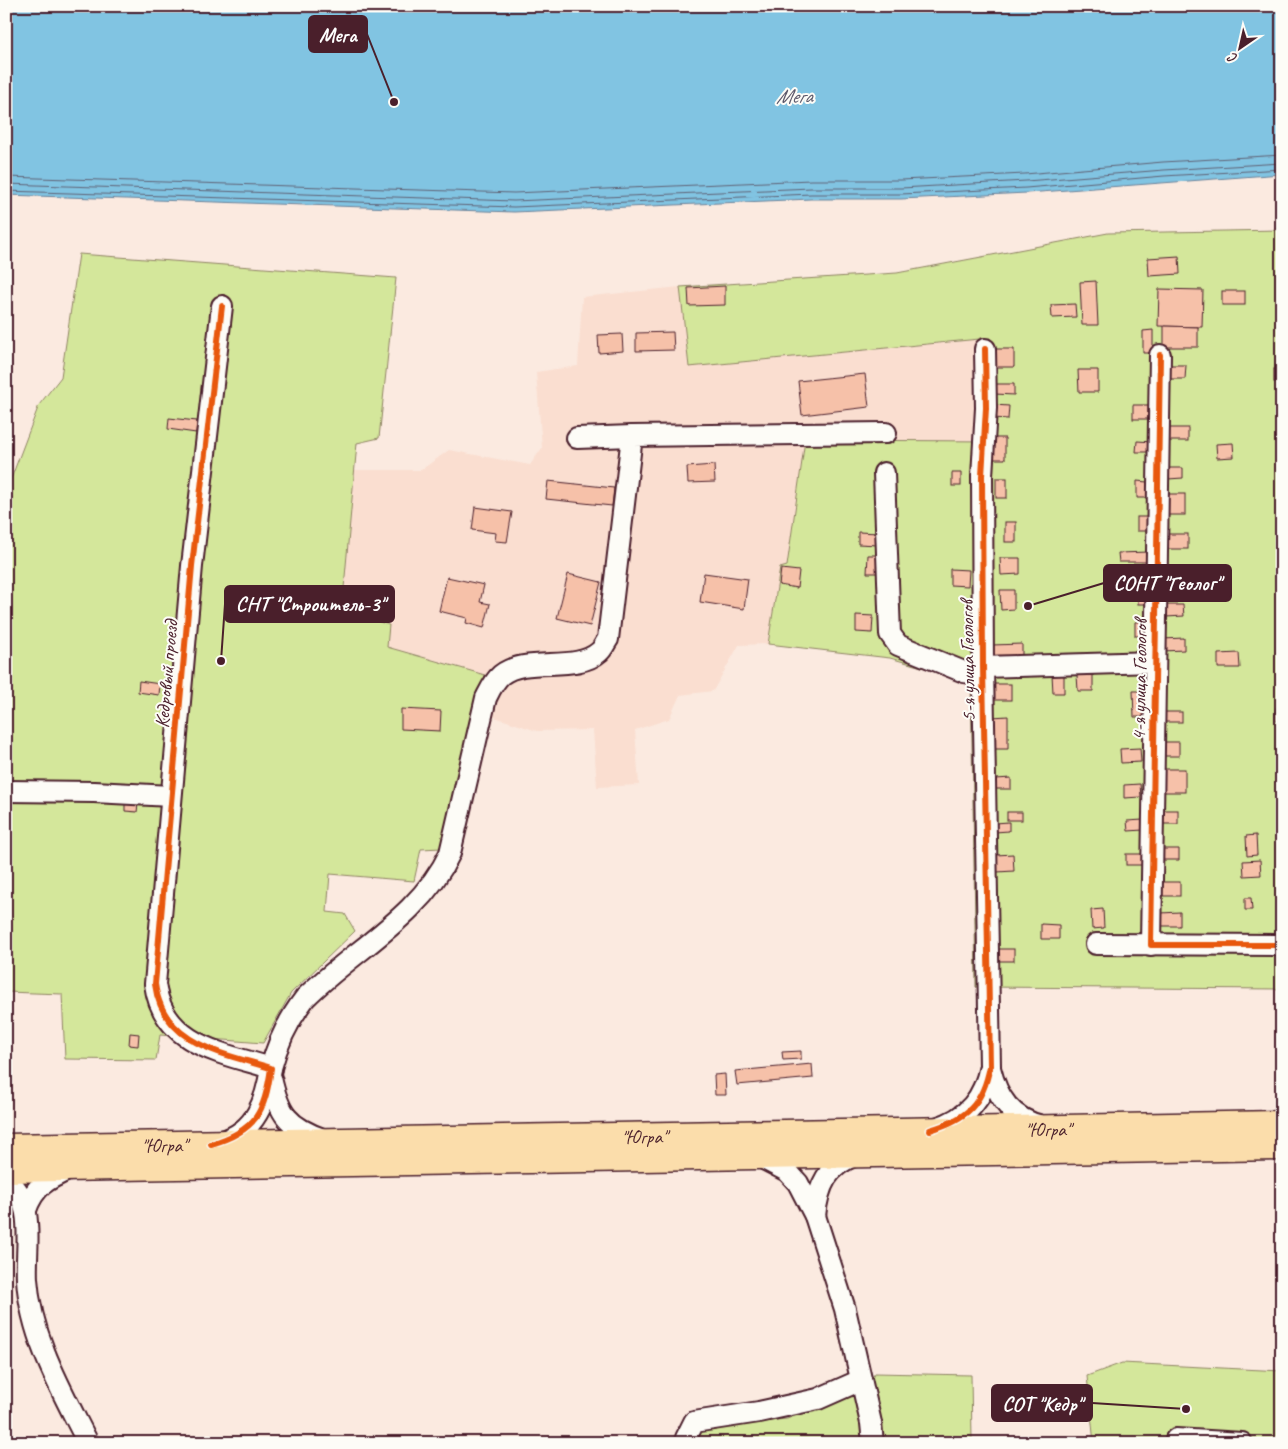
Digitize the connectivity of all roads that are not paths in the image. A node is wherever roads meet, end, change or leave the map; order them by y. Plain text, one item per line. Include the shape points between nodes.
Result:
1 (222, 306) dead end
2 (985, 349) dead end
3 (1160, 355) dead end
4 (886, 433) dead end
5 (632, 436) junction
6 (577, 438) dead end
7 (884, 473) dead end
8 (1155, 662) junction
9 (983, 671) junction
10 (6, 790) edge
11 (171, 796) junction
12 (1096, 944) dead end
13 (1282, 944) edge
14 (1150, 945) junction
15 (990, 1066) junction
16 (270, 1071) junction
17 (1282, 1125) edge
18 (1053, 1128) junction
19 (930, 1130) junction
20 (330, 1142) junction
21 (211, 1144) junction
22 (1282, 1146) edge
23 (6, 1148) edge
24 (860, 1154) junction
25 (758, 1156) junction
26 (75, 1167) junction
27 (6, 1168) edge
28 (6, 1180) edge
29 (26, 1210) junction
30 (815, 1216) junction
31 (861, 1380) junction
32 (88, 1443) edge
33 (687, 1443) edge
34 (873, 1443) edge
35 (1176, 1443) edge
36 (1242, 1443) edge

1 - 11 street, Кедровый проезд via 192,566
2 - 9 street, 5-я улица Геологов
3 - 8 street, 4-я улица Геологов
4 - 5 street
5 - 6 street
5 - 16 street via 608,639 600,652 588,659 518,667 502,674 494,683 486,698 450,853 441,872 417,902 305,998 291,1016
7 - 9 street via 892,640 964,672
8 - 9 street
8 - 14 street, 4-я улица Геологов
9 - 15 street, 5-я улица Геологов
10 - 11 street
11 - 16 street, Кедровый проезд via 155,984 160,1007 183,1036
12 - 14 street
13 - 14 street
15 - 18 street via 996,1089 1008,1107 1026,1121
15 - 19 street via 985,1087 976,1104 959,1119
16 - 20 street via 281,1112 292,1125
16 - 21 street via 264,1099 254,1121 233,1138
17 - 18 highway, "Югра"
18 - 19 highway, "Югра"
19 - 20 highway, "Югра"
20 - 21 highway, "Югра"
21 - 23 highway, "Югра"
22 - 24 highway, "Югра"
24 - 25 highway, "Югра"
24 - 30 street via 834,1166 822,1181
25 - 26 highway, "Югра"
25 - 30 street via 787,1171 798,1183
26 - 27 highway, "Югра"
26 - 29 street via 42,1184 31,1195
28 - 29 street via 22,1196
29 - 32 street via 30,1304 49,1364
30 - 31 street via 845,1310
31 - 33 street via 818,1399 694,1422 686,1438
31 - 34 street
35 - 36 street via 1176,1439

